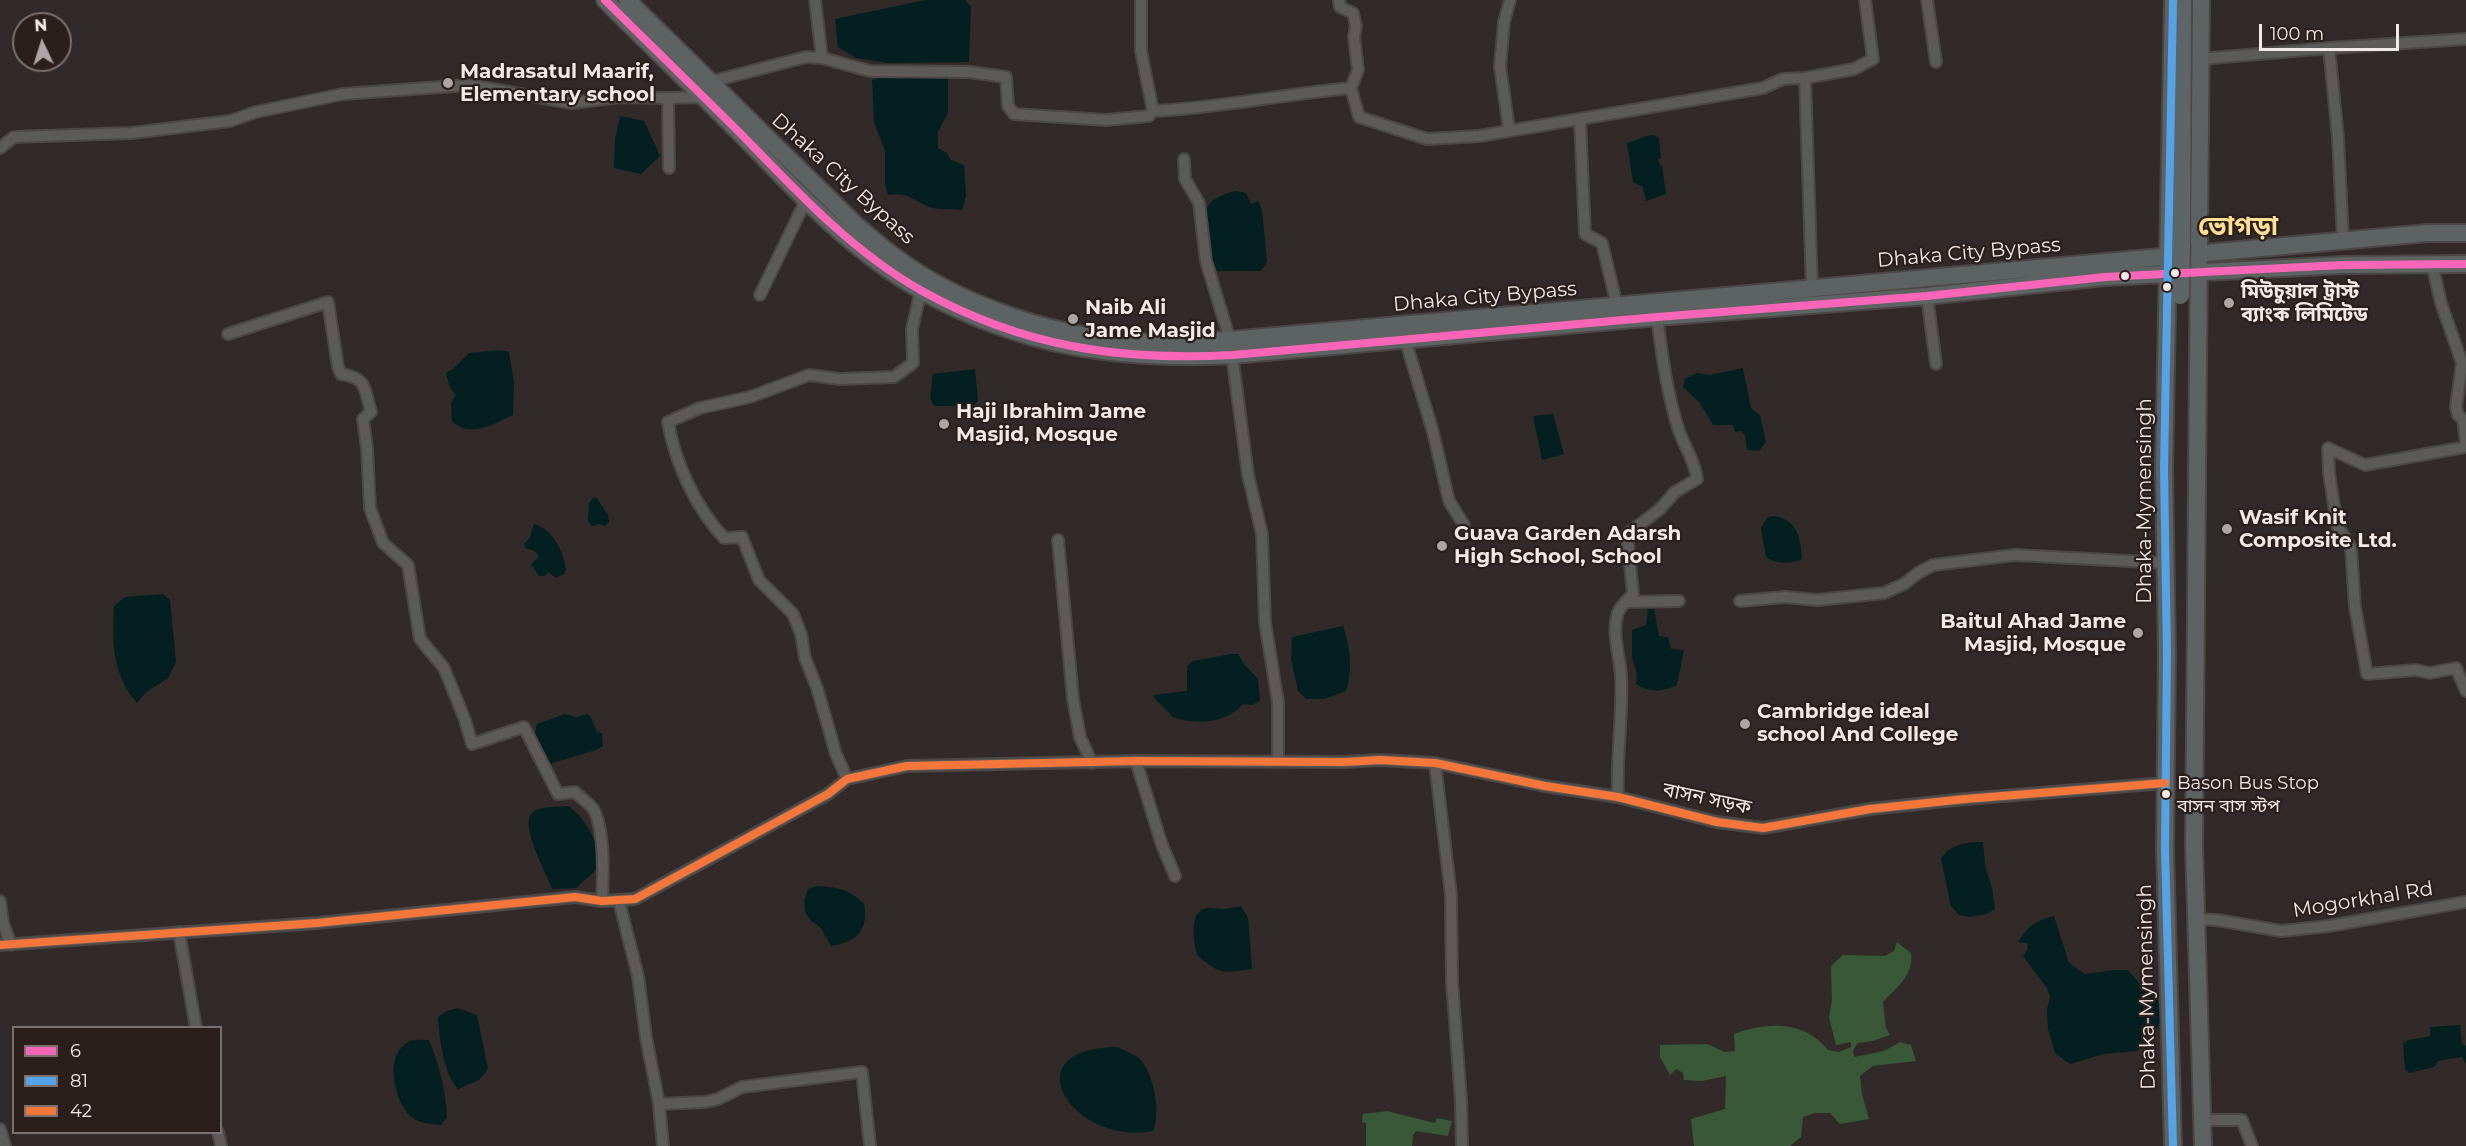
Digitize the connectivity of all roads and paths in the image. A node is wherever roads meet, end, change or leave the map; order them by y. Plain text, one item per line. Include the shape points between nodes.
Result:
1 (605, 0) edge
2 (627, 0) edge
3 (815, 0) edge
4 (1141, 0) edge
5 (1339, 0) edge
6 (1510, 0) edge
7 (1865, 0) edge
8 (1928, 0) edge
9 (2173, 0) edge
10 (2182, 0) edge
11 (2201, 0) edge
12 (2466, 39) edge
13 (2328, 48) junction
14 (822, 58) junction
15 (2200, 59) junction
16 (1936, 62) dead end
17 (1805, 78) junction
18 (1350, 88) junction
19 (706, 89) junction
20 (668, 98) junction
21 (1153, 111) junction
22 (1580, 120) junction
23 (1509, 129) junction
24 (0, 148) edge
25 (1184, 159) dead end
26 (669, 168) dead end
27 (806, 200) junction
28 (2466, 233) edge
29 (2343, 240) junction
30 (2174, 249) junction
31 (2199, 253) junction
32 (2432, 264) junction
33 (2466, 264) edge
34 (2200, 272) junction
35 (2167, 274) junction
36 (1812, 289) junction
37 (921, 290) junction
38 (760, 295) dead end
39 (2180, 295) dead end
40 (1927, 296) junction
41 (1617, 306) junction
42 (1657, 317) junction
43 (228, 334) dead end
44 (1405, 339) junction
45 (1231, 348) junction
46 (1936, 364) dead end
47 (2466, 445) edge
48 (1464, 525) dead end
49 (1058, 540) dead end
50 (2167, 563) junction
51 (1679, 601) dead end
52 (1740, 601) dead end
53 (1626, 603) junction
54 (2466, 691) edge
55 (1136, 761) junction
56 (1278, 761) junction
57 (1092, 763) junction
58 (1435, 763) junction
59 (847, 778) junction
60 (2165, 783) junction
61 (1618, 797) junction
62 (1175, 876) dead end
63 (0, 901) edge
64 (602, 901) junction
65 (619, 901) junction
66 (2466, 902) edge
67 (2195, 919) junction
68 (179, 932) junction
69 (5, 945) edge
70 (196, 1026) edge
71 (659, 1104) junction
72 (2201, 1120) junction
73 (0, 1129) edge
74 (5, 1146) edge
75 (663, 1146) edge
76 (870, 1146) edge
77 (1462, 1146) edge
78 (2173, 1146) edge
79 (2203, 1146) edge
80 (2252, 1146) edge

1 - 19 highway
2 - 19 highway, Dhaka City Bypass
3 - 14 street
4 - 21 street via 1141,51
5 - 18 street via 1340,7 1353,13 1356,26 1358,70
6 - 23 street via 1500,66
7 - 17 street via 1873,59 1854,69
8 - 16 street
9 - 30 highway, Dhaka-Mymensingh
10 - 30 highway
11 - 15 highway
12 - 13 street
13 - 15 street
13 - 29 street
14 - 19 street via 806,57
14 - 21 street via 870,71 969,72 1006,77 1008,106 1014,114 1106,120 1149,116
15 - 31 highway
17 - 22 street via 1783,79 1763,88
17 - 36 street
18 - 21 street
18 - 23 street via 1359,117 1427,139 1479,136
19 - 20 street
19 - 27 highway
19 - 45 highway, Dhaka City Bypass via 895,258 979,304 1082,335
20 - 24 street via 619,97 572,103 468,85 343,94 230,121 132,133 14,137
20 - 26 street
22 - 23 street
22 - 41 street via 1585,234 1602,243
25 - 45 street via 1185,179 1199,203 1206,261
27 - 37 highway via 852,241
27 - 38 street
28 - 29 highway, Dhaka City Bypass
29 - 31 highway, Dhaka City Bypass
30 - 31 highway, Dhaka City Bypass
30 - 35 highway, Dhaka-Mymensingh
30 - 36 highway, Dhaka City Bypass
30 - 39 highway, bridge
31 - 34 highway
32 - 33 highway
32 - 34 highway
32 - 47 street via 2462,363 2456,407 2463,419
34 - 35 highway
34 - 67 highway
35 - 40 highway
35 - 50 highway, Dhaka-Mymensingh
36 - 41 highway, Dhaka City Bypass
37 - 45 highway via 971,315 1035,338 1083,349 1176,358
37 - 59 street via 912,329 913,363 894,377 839,379 809,375 750,397 700,408 668,422 690,488 716,530 724,538 741,537 759,580 793,614
40 - 42 highway
40 - 46 street
41 - 45 highway, Dhaka City Bypass
42 - 44 highway
42 - 53 street via 1668,389 1680,432 1696,465 1697,478 1627,534 1633,594
43 - 64 street via 328,302 338,368 341,375 362,381 371,412 363,419 370,508 383,543 408,565 420,639 444,668 472,744 524,727 558,794 575,792 594,810 603,870
44 - 45 highway
44 - 48 street via 1449,501
45 - 56 street via 1248,475 1262,534 1265,622 1278,702
47 - 54 street via 2365,465 2328,448 2337,525 2352,548 2355,607 2367,674 2415,670 2430,673 2457,668
49 - 57 street via 1073,699 1080,737
50 - 52 street via 2014,555 1933,565 1884,593 1817,600 1785,597
50 - 60 highway, Dhaka-Mymensingh
51 - 53 street
53 - 61 street via 1617,613 1615,632 1622,724
55 - 56 street, বাসন সড়ক
55 - 57 street, বাসন সড়ক
55 - 62 street
56 - 58 street, বাসন সড়ক
57 - 59 street, বাসন সড়ক via 907,766
58 - 61 street, বাসন সড়ক
58 - 77 street via 1452,905 1452,982
59 - 65 street via 828,794 730,848 635,898
60 - 61 street, বাসন সড়ক via 1882,808 1763,828 1717,822
60 - 78 highway, Dhaka-Mymensingh
63 - 69 street
64 - 65 street
64 - 68 street via 575,897 318,923
65 - 71 street via 638,976
66 - 67 street, Mogorkhal Rd via 2281,931
67 - 72 highway
68 - 69 street
68 - 70 street
71 - 75 street
71 - 76 street via 705,1102 742,1088 862,1071
72 - 79 highway
72 - 80 street via 2242,1120
73 - 74 street

